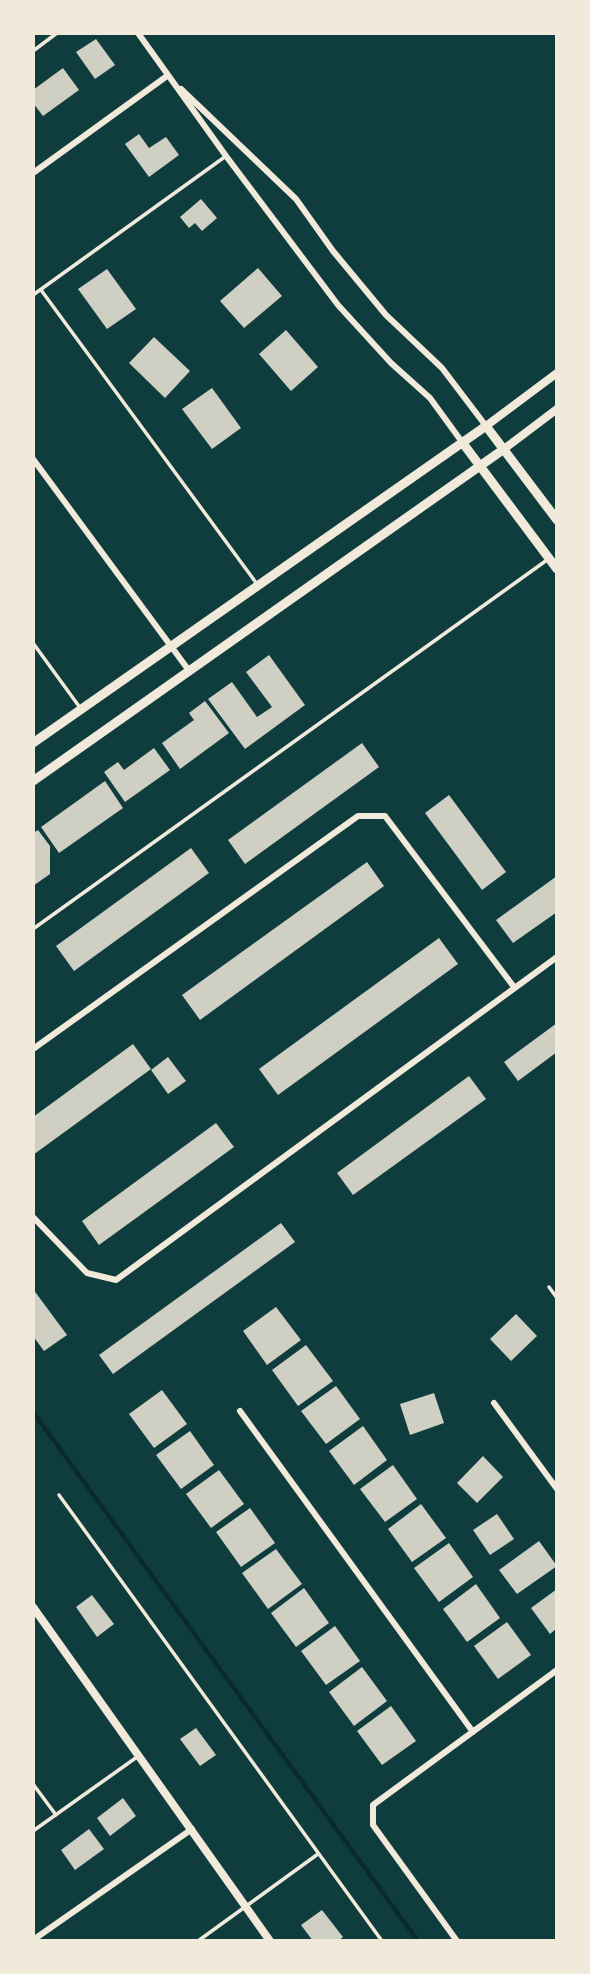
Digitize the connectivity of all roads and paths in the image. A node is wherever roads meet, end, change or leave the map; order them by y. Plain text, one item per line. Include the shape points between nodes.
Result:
1 (57, 33) edge
2 (138, 33) edge
3 (33, 51) edge
4 (167, 76) junction
5 (226, 156) junction
6 (33, 173) edge
7 (41, 290) junction
8 (33, 295) edge
9 (557, 373) edge
10 (557, 410) edge
11 (486, 426) junction
12 (462, 442) junction
13 (504, 449) junction
14 (33, 459) edge
15 (480, 467) junction
16 (557, 520) edge
17 (549, 558) junction
18 (557, 569) edge
19 (258, 585) junction
20 (33, 643) edge
21 (172, 647) junction
22 (190, 671) junction
23 (82, 710) junction
24 (33, 743) edge
25 (33, 781) edge
26 (33, 929) edge
27 (557, 957) edge
28 (514, 987) junction
29 (33, 1049) edge
30 (33, 1217) edge
31 (549, 1287) dead end
32 (557, 1298) edge
33 (494, 1403) dead end
34 (240, 1411) dead end
35 (557, 1489) edge
36 (59, 1495) dead end
37 (33, 1607) edge
38 (557, 1670) edge
39 (473, 1732) junction
40 (139, 1755) junction
41 (33, 1784) edge
42 (56, 1815) junction
43 (192, 1829) junction
44 (33, 1831) edge
45 (319, 1854) junction
46 (246, 1906) junction
47 (33, 1940) edge
48 (198, 1941) edge
49 (270, 1941) edge
50 (383, 1941) edge
51 (457, 1941) edge

1 - 3 lane
2 - 4 street
4 - 5 street
4 - 6 street
4 - 11 street via 296,199 386,315 442,368
5 - 7 lane
5 - 12 street via 338,305 430,398
7 - 8 lane
7 - 19 lane
9 - 11 street
10 - 13 street
11 - 12 main road
11 - 13 main road
12 - 15 main road
12 - 19 main road
13 - 15 main road
13 - 16 main road
14 - 21 street
15 - 17 main road
15 - 22 main road
17 - 18 main road
17 - 26 lane
19 - 21 main road
20 - 23 lane
21 - 22 street
21 - 23 main road
22 - 25 main road
23 - 24 main road
27 - 28 street
28 - 29 street via 385,816 358,816
28 - 30 street via 116,1280 87,1273
31 - 32 lane
33 - 35 street
34 - 39 street
36 - 45 lane
37 - 40 street
38 - 39 street
39 - 51 street via 373,1805 373,1825
40 - 42 lane
40 - 43 street
41 - 42 lane
42 - 44 lane
43 - 46 street
43 - 47 street
45 - 46 lane
45 - 50 lane
46 - 48 lane
46 - 49 street

